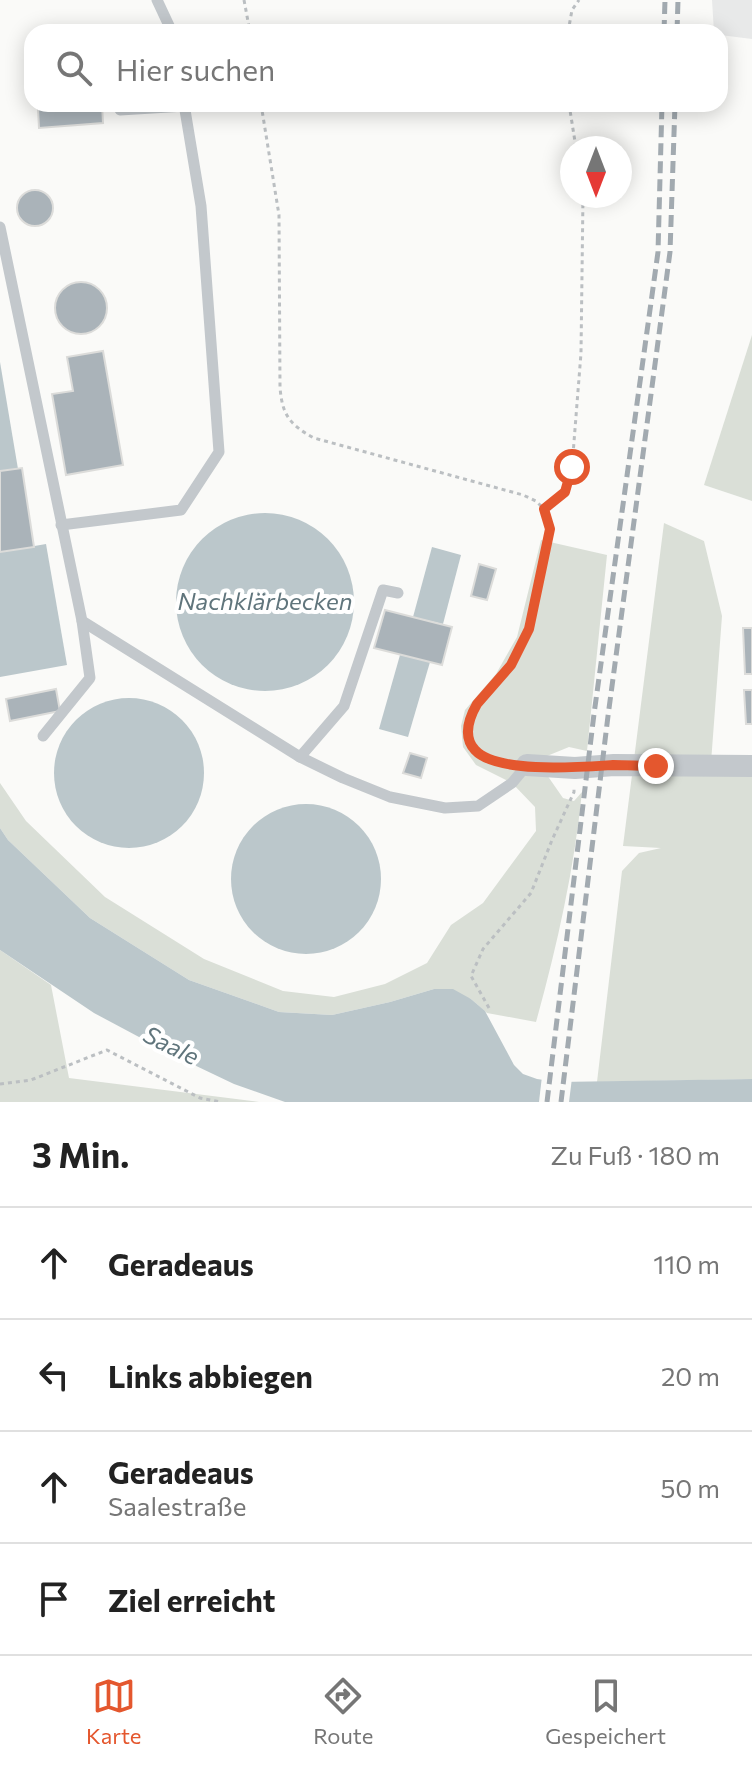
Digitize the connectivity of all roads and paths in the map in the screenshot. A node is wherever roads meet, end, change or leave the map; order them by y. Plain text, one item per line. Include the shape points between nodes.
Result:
1 (157, 0) edge
2 (244, 0) edge
3 (579, 0) edge
4 (168, 24) edge
5 (248, 24) edge
6 (569, 24) edge
7 (186, 112) edge
8 (262, 112) edge
9 (570, 112) edge
10 (574, 136) edge
11 (583, 208) edge
12 (0, 227) edge
13 (544, 509) junction
14 (61, 525) junction
15 (398, 593) dead end
16 (82, 621) junction
17 (43, 736) dead end
18 (300, 757) junction
19 (527, 765) junction
20 (752, 766) edge
21 (575, 768) junction
22 (489, 1008) dead end
23 (0, 1084) edge
24 (221, 1102) edge

1 - 4 lane
2 - 5 path
3 - 6 path
7 - 14 lane via 201,206 219,452 181,510
8 - 13 path via 279,215 280,387 290,420 314,438 523,495
9 - 10 path
11 - 13 path via 581,353 572,467 565,492
12 - 14 lane
13 - 19 path via 550,529 529,629 511,665 477,704 468,730 469,741 482,756
14 - 16 lane
15 - 18 lane via 383,590 344,706
16 - 17 lane via 90,678
16 - 18 lane
18 - 19 lane via 390,797 445,808 478,806 512,783
19 - 21 street
20 - 21 street
21 - 22 path via 574,792 531,893 483,949 471,976
23 - 24 path via 31,1080 107,1050 200,1098

